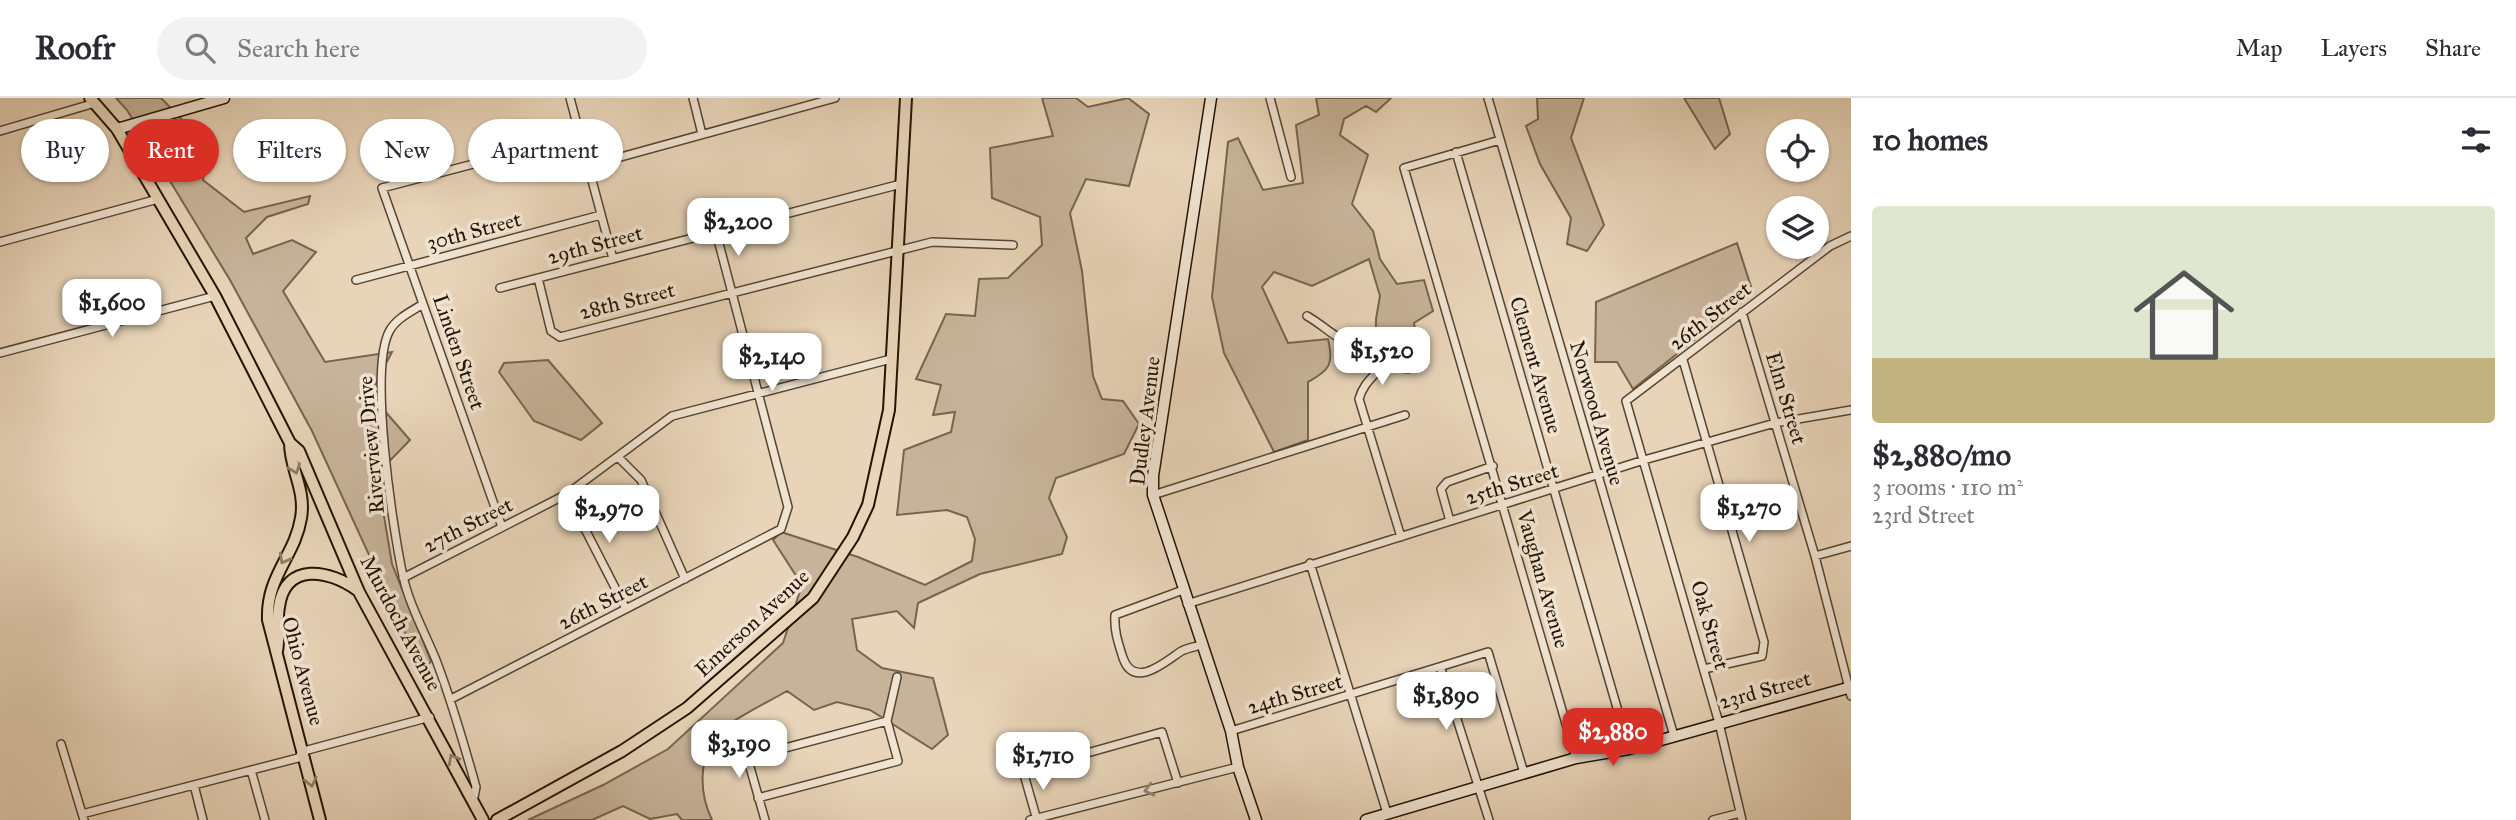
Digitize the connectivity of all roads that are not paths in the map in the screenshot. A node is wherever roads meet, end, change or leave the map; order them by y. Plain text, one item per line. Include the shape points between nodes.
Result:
1 (224, 98) edge
2 (570, 98) edge
3 (693, 98) edge
4 (835, 98) edge
5 (906, 98) edge
6 (1211, 98) edge
7 (1270, 98) edge
8 (1488, 98) edge
9 (92, 100) edge
10 (576, 119) edge
11 (117, 129) junction
12 (0, 131) edge
13 (702, 134) junction
14 (1500, 139) junction
15 (1456, 152) junction
16 (623, 156) edge
17 (468, 165) edge
18 (1291, 177) dead end
19 (592, 182) edge
20 (901, 184) junction
21 (158, 199) junction
22 (601, 215) junction
23 (716, 232) junction
24 (1851, 236) edge
25 (0, 242) edge
26 (1013, 245) dead end
27 (897, 251) junction
28 (613, 259) junction
29 (410, 266) junction
30 (538, 278) junction
31 (356, 280) dead end
32 (500, 288) dead end
33 (733, 292) junction
34 (215, 296) junction
35 (423, 303) junction
36 (1742, 312) junction
37 (1307, 316) dead end
38 (0, 353) edge
39 (891, 359) junction
40 (1683, 360) junction
41 (758, 394) junction
42 (1626, 401) joint
43 (1851, 410) edge
44 (1405, 415) dead end
45 (1775, 423) junction
46 (1367, 427) junction
47 (1707, 442) junction
48 (290, 443) junction
49 (618, 457) junction
50 (1644, 460) junction
51 (1493, 466) junction
52 (1597, 476) junction
53 (1554, 489) junction
54 (567, 494) junction
55 (302, 495) joint
56 (1153, 495) junction
57 (1503, 504) junction
58 (302, 510) junction
59 (1450, 521) junction
60 (328, 524) junction
61 (502, 527) junction
62 (1401, 537) junction
63 (1851, 545) edge
64 (1815, 556) junction
65 (1310, 563) junction
66 (403, 578) junction
67 (685, 579) junction
68 (1183, 590) junction
69 (359, 592) junction
70 (1187, 604) junction
71 (626, 609) junction
72 (1201, 645) junction
73 (276, 654) junction
74 (1441, 669) junction
75 (1704, 669) junction
76 (897, 677) dead end
77 (1850, 691) edge
78 (1349, 697) junction
79 (450, 699) junction
80 (429, 717) junction
81 (887, 721) junction
82 (1719, 723) junction
83 (1231, 731) junction
84 (740, 732) dead end
85 (1674, 736) junction
86 (61, 744) dead end
87 (309, 749) junction
88 (1629, 750) junction
89 (747, 758) junction
90 (1576, 758) junction
91 (1238, 767) junction
92 (251, 770) junction
93 (1524, 773) junction
94 (1178, 783) junction
95 (194, 785) junction
96 (1478, 786) junction
97 (474, 797) junction
98 (758, 798) junction
99 (1387, 813) junction
100 (1741, 816) edge
101 (83, 817) edge
102 (203, 820) edge
103 (265, 820) edge
104 (320, 820) edge
105 (483, 820) edge
106 (496, 820) edge
107 (765, 820) edge
108 (1035, 820) edge
109 (1256, 820) edge
110 (1366, 820) edge
111 (1489, 820) edge
112 (1713, 820) edge

1 - 11 street
2 - 10 street
3 - 13 street
4 - 13 street
5 - 20 main road, Emerson Avenue
6 - 56 street, Dudley Avenue
7 - 18 street
8 - 14 street, Norwood Avenue
9 - 11 main road, Murdoch Avenue
9 - 12 street
11 - 21 main road, Murdoch Avenue
13 - 16 street
14 - 15 street
14 - 52 street, Norwood Avenue
15 - 51 street, Vaughan Avenue via 1404,168
15 - 53 street, Clement Avenue
17 - 29 street, Linden Street via 382,188
19 - 22 street
20 - 23 street, 29th Street
20 - 27 main road, Emerson Avenue
21 - 25 street
21 - 34 main road, Murdoch Avenue
22 - 28 street
22 - 29 street, 30th Street
23 - 28 street, 29th Street
23 - 33 street
24 - 36 street, 26th Street via 1830,246
26 - 27 street, 28th Street via 932,242
27 - 33 street, 28th Street
27 - 39 main road, Emerson Avenue
28 - 30 street, 29th Street
29 - 31 street, 30th Street
29 - 35 street, Linden Street
30 - 32 street, 29th Street
30 - 33 street, 28th Street via 551,331 559,337
33 - 41 street
34 - 38 street
34 - 48 main road, Murdoch Avenue
35 - 61 street, Linden Street
35 - 66 street, Riverview Drive via 396,322 382,353 382,425
36 - 40 street, 26th Street
36 - 45 street, Elm Street
37 - 46 street via 1348,343 1388,345 1387,361 1362,388 1359,399
39 - 41 street, 27th Street
39 - 106 main road, Emerson Avenue via 885,432 869,505 834,570 813,598 728,675 653,733
40 - 42 street, 26th Street
40 - 47 street
41 - 49 street, 27th Street via 672,416
41 - 67 street, 26th Street via 786,500 786,518 776,533
42 - 50 street, Oak Street
43 - 45 street, 25th Street
44 - 46 street
45 - 47 street, 25th Street
45 - 64 street, Elm Street
46 - 56 street
46 - 62 street
47 - 50 street, 25th Street
47 - 75 street via 1764,642 1762,656
48 -> 55 main road, Murdoch Avenue
48 - 60 main road, Murdoch Avenue via 299,451
49 - 54 street, 27th Street
49 - 67 street via 641,480
50 - 52 street, 25th Street
50 - 75 street, Oak Street
51 - 57 street, Vaughan Avenue
51 - 59 street via 1447,482 1441,489
52 - 53 street, 25th Street
52 - 85 street, Norwood Avenue
53 - 57 street, 25th Street
53 - 88 street, Clement Avenue
54 - 61 street, 27th Street
54 - 71 street
55 - 58 main road, Ohio Avenue
56 - 68 street, Dudley Avenue
57 - 59 street, 25th Street
57 - 90 street, Vaughan Avenue
58 - 60 main road
58 -> 73 main road, Ohio Avenue via 298,531 276,572 267,603
59 - 62 street, 25th Street
60 - 69 main road, Murdoch Avenue
61 - 66 street, 27th Street
62 - 65 street, 25th Street
63 - 64 street
64 - 77 street, Elm Street
65 - 70 street, 25th Street
65 - 78 street
66 - 79 street, Riverview Drive
67 - 71 street, 26th Street
68 - 70 street, Dudley Avenue
68 - 72 street via 1115,615 1114,632 1125,664 1141,674
69 - 73 main road via 342,579 321,573 295,580 279,604
69 - 80 main road, Murdoch Avenue
70 - 72 street, Dudley Avenue
71 - 79 street, 26th Street
72 - 83 street, Dudley Avenue
73 - 87 main road, Ohio Avenue
74 - 78 street, 24th Street
74 - 93 street, 24th Street via 1488,652
74 - 96 street
75 - 82 street, Oak Street
76 - 81 street
77 - 82 street, 23rd Street
78 - 83 street, 24th Street
78 - 99 street
79 - 97 street, Riverview Drive via 477,787
80 - 87 street
97 -> 80 main road, Murdoch Avenue
81 - 89 street
81 - 98 street via 898,761
82 - 85 street, 23rd Street
82 - 100 street, Oak Street
83 - 91 street, Dudley Avenue
84 - 89 street
85 - 88 street, 23rd Street
86 - 101 street
87 - 92 street via 298,758
87 -> 104 main road, Ohio Avenue
88 - 90 street, 23rd Street
89 - 98 street
90 - 93 street, 23rd Street
91 - 94 street
91 - 109 street, Dudley Avenue
92 - 95 street
92 - 103 street
93 - 96 street, 23rd Street
94 -> 108 street
94 - 108 street via 1161,732 1023,771
95 - 101 street
95 - 102 street
96 - 99 street, 23rd Street
96 - 111 street
97 - 105 main road, Murdoch Avenue
98 - 107 street
99 - 110 street, 23rd Street
100 - 112 street

